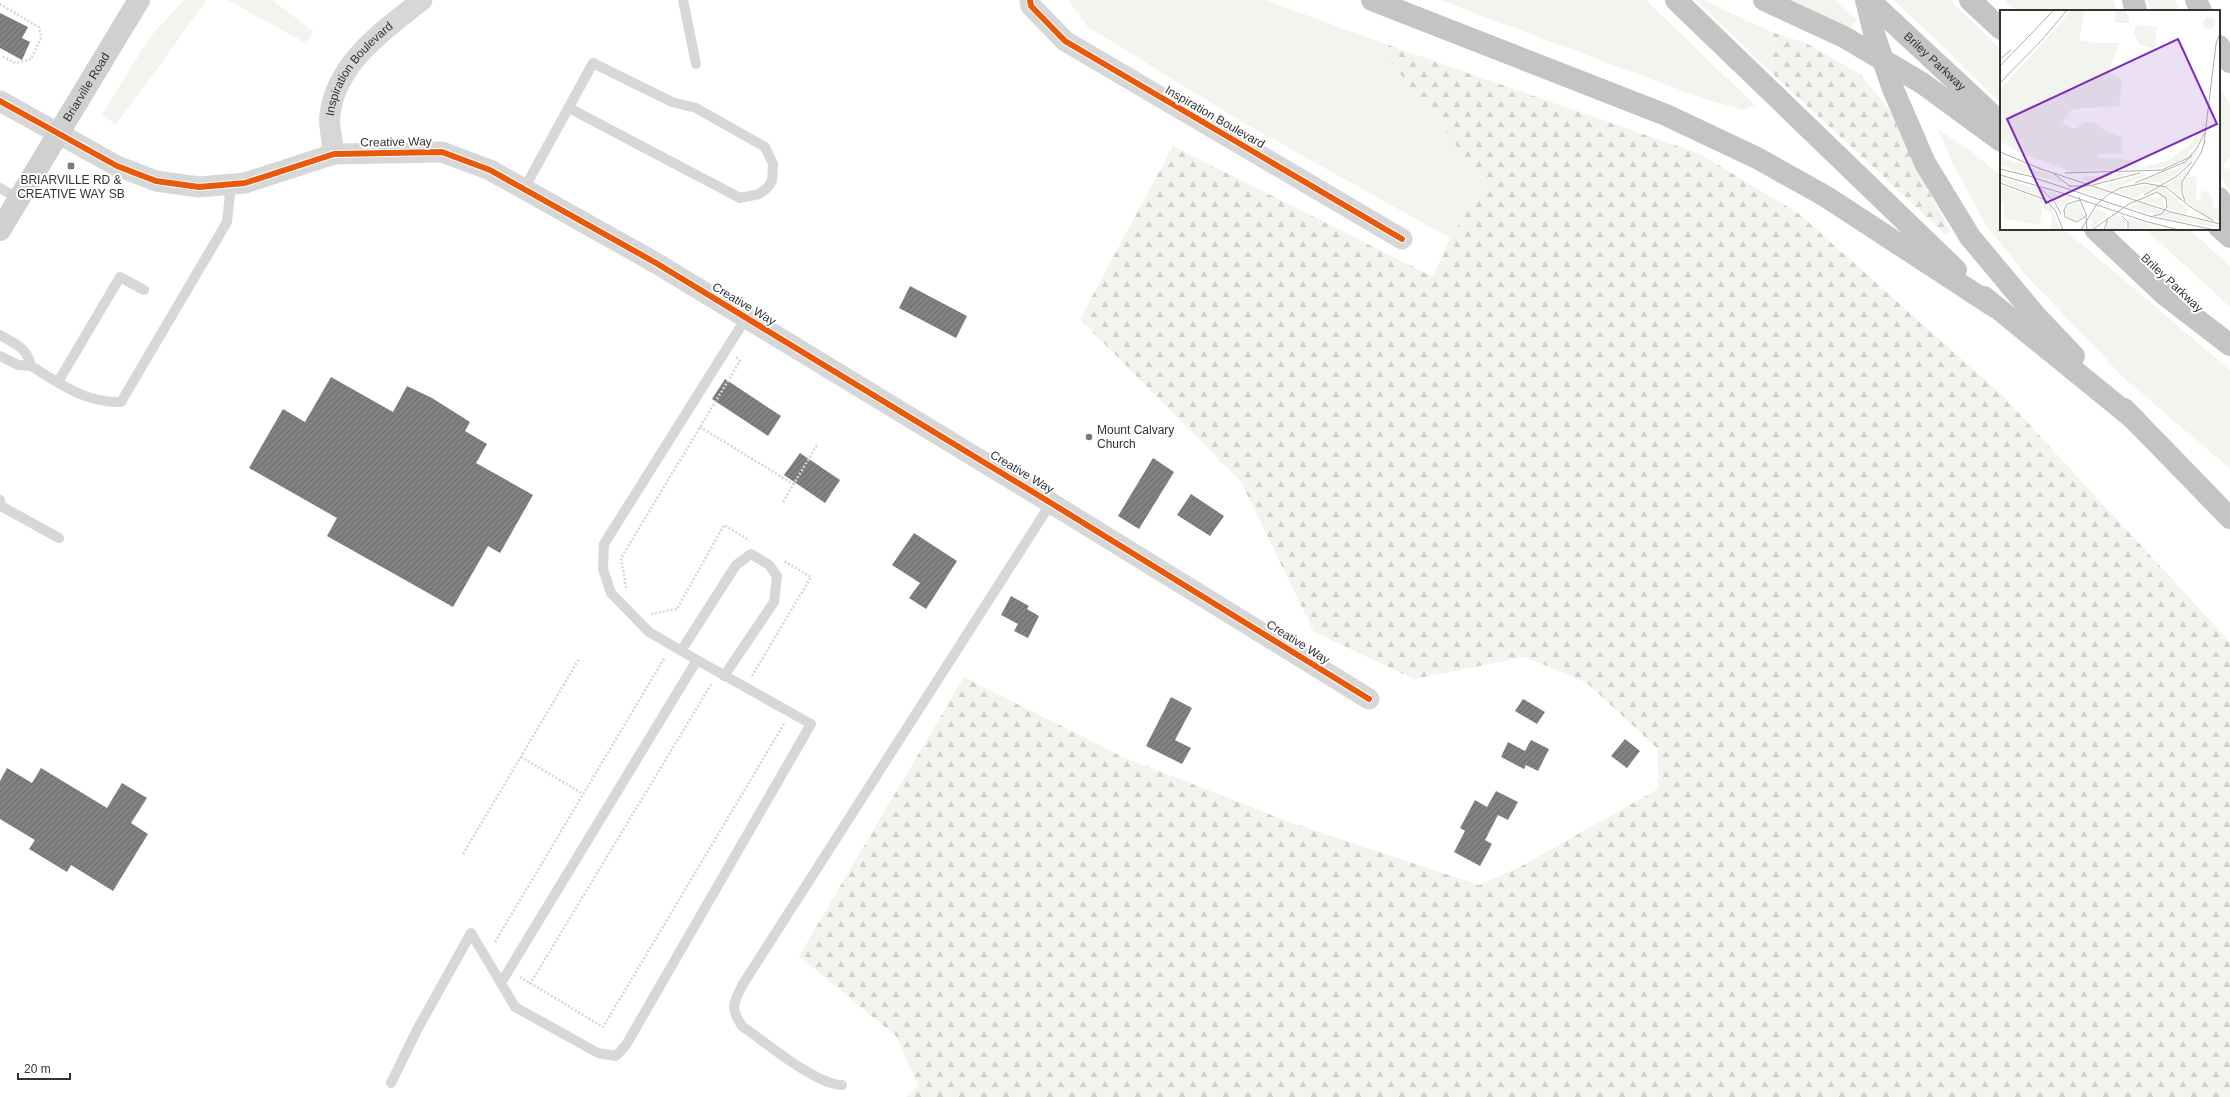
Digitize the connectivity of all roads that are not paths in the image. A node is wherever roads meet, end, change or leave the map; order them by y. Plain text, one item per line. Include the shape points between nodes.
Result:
1 (139, 0) edge
2 (154, 0) edge
3 (422, 0) edge
4 (683, 0) edge
5 (1030, 0) edge
6 (1372, 0) edge
7 (1676, 0) edge
8 (1764, 0) edge
9 (1866, 0) edge
10 (1869, 0) edge
11 (1970, 0) edge
12 (2133, 0) edge
13 (2196, 0) edge
14 (2136, 10) edge
15 (2201, 10) edge
16 (2000, 28) edge
17 (111, 47) junction
18 (2220, 47) edge
19 (2230, 62) edge
20 (696, 64) dead end
21 (0, 101) edge
22 (568, 108) junction
23 (2000, 122) edge
24 (58, 135) junction
25 (2000, 140) edge
26 (334, 154) junction
27 (231, 184) junction
28 (0, 188) edge
29 (524, 189) junction
30 (19, 199) junction
31 (2220, 200) edge
32 (2230, 215) edge
33 (2220, 228) edge
34 (0, 230) edge
35 (2096, 230) edge
36 (2115, 230) edge
37 (2230, 237) edge
38 (1402, 239) dead end
39 (144, 290) dead end
40 (1994, 307) junction
41 (746, 318) junction
42 (0, 335) edge
43 (2230, 338) edge
44 (2230, 345) edge
45 (0, 356) edge
46 (31, 366) junction
47 (58, 382) junction
48 (2135, 420) junction
49 (0, 500) edge
50 (1051, 503) junction
51 (2230, 518) edge
52 (59, 538) dead end
53 (681, 651) junction
54 (697, 660) junction
55 (724, 676) junction
56 (1369, 699) dead end
57 (501, 983) junction
58 (391, 1083) dead end
59 (842, 1085) dead end

1 - 17 main road, Briarville Road
2 - 17 main road, Briarville Road
3 - 26 street, Inspiration Boulevard via 372,40 340,78 330,115
4 - 20 lane
5 - 38 street, Inspiration Boulevard via 1031,6 1065,41
6 - 40 highway via 1666,115 1757,158 1825,196
7 - 40 highway
8 - 25 highway via 1844,37 1922,83
9 - 48 highway, bridge via 1875,37 1893,89 1925,163 1970,237 2036,316
10 - 23 highway, Briley Parkway
11 - 16 highway
12 - 14 highway
13 - 15 highway
17 - 24 main road, Briarville Road
18 - 19 highway
21 - 24 street, Creative Way
22 - 22 lane via 593,63 672,102 696,108 765,146 773,164 772,181 759,194 740,198
22 - 29 lane
24 - 27 street, Creative Way via 116,166 156,181 199,187
24 - 30 main road, Briarville Road
26 - 27 street, Creative Way via 245,183
26 - 29 street, Creative Way via 442,152 490,170
27 - 47 lane via 227,222 121,402 105,403 86,398
28 - 30 lane
29 - 41 street, Creative Way
30 - 34 main road, Briarville Road
31 - 32 highway
33 - 37 highway
35 - 44 highway via 2164,295
36 - 43 highway, Briley Parkway
39 - 47 lane via 120,277
40 - 48 highway
41 - 50 street, Creative Way
41 - 53 lane via 604,544 603,570 611,593 649,632
42 - 46 lane via 21,347 29,355
45 - 46 lane via 18,365
46 - 47 lane
48 - 51 highway
49 - 52 lane via 1,506
50 - 56 street, Creative Way
50 - 59 lane via 734,1001 735,1016 742,1026 817,1078
53 - 54 lane
53 - 55 lane via 736,565 751,554 769,565 776,576 774,602
54 - 55 lane
54 - 57 lane
55 - 57 lane via 811,724 626,1045 616,1056 598,1053 515,1007
57 - 58 lane via 471,933

